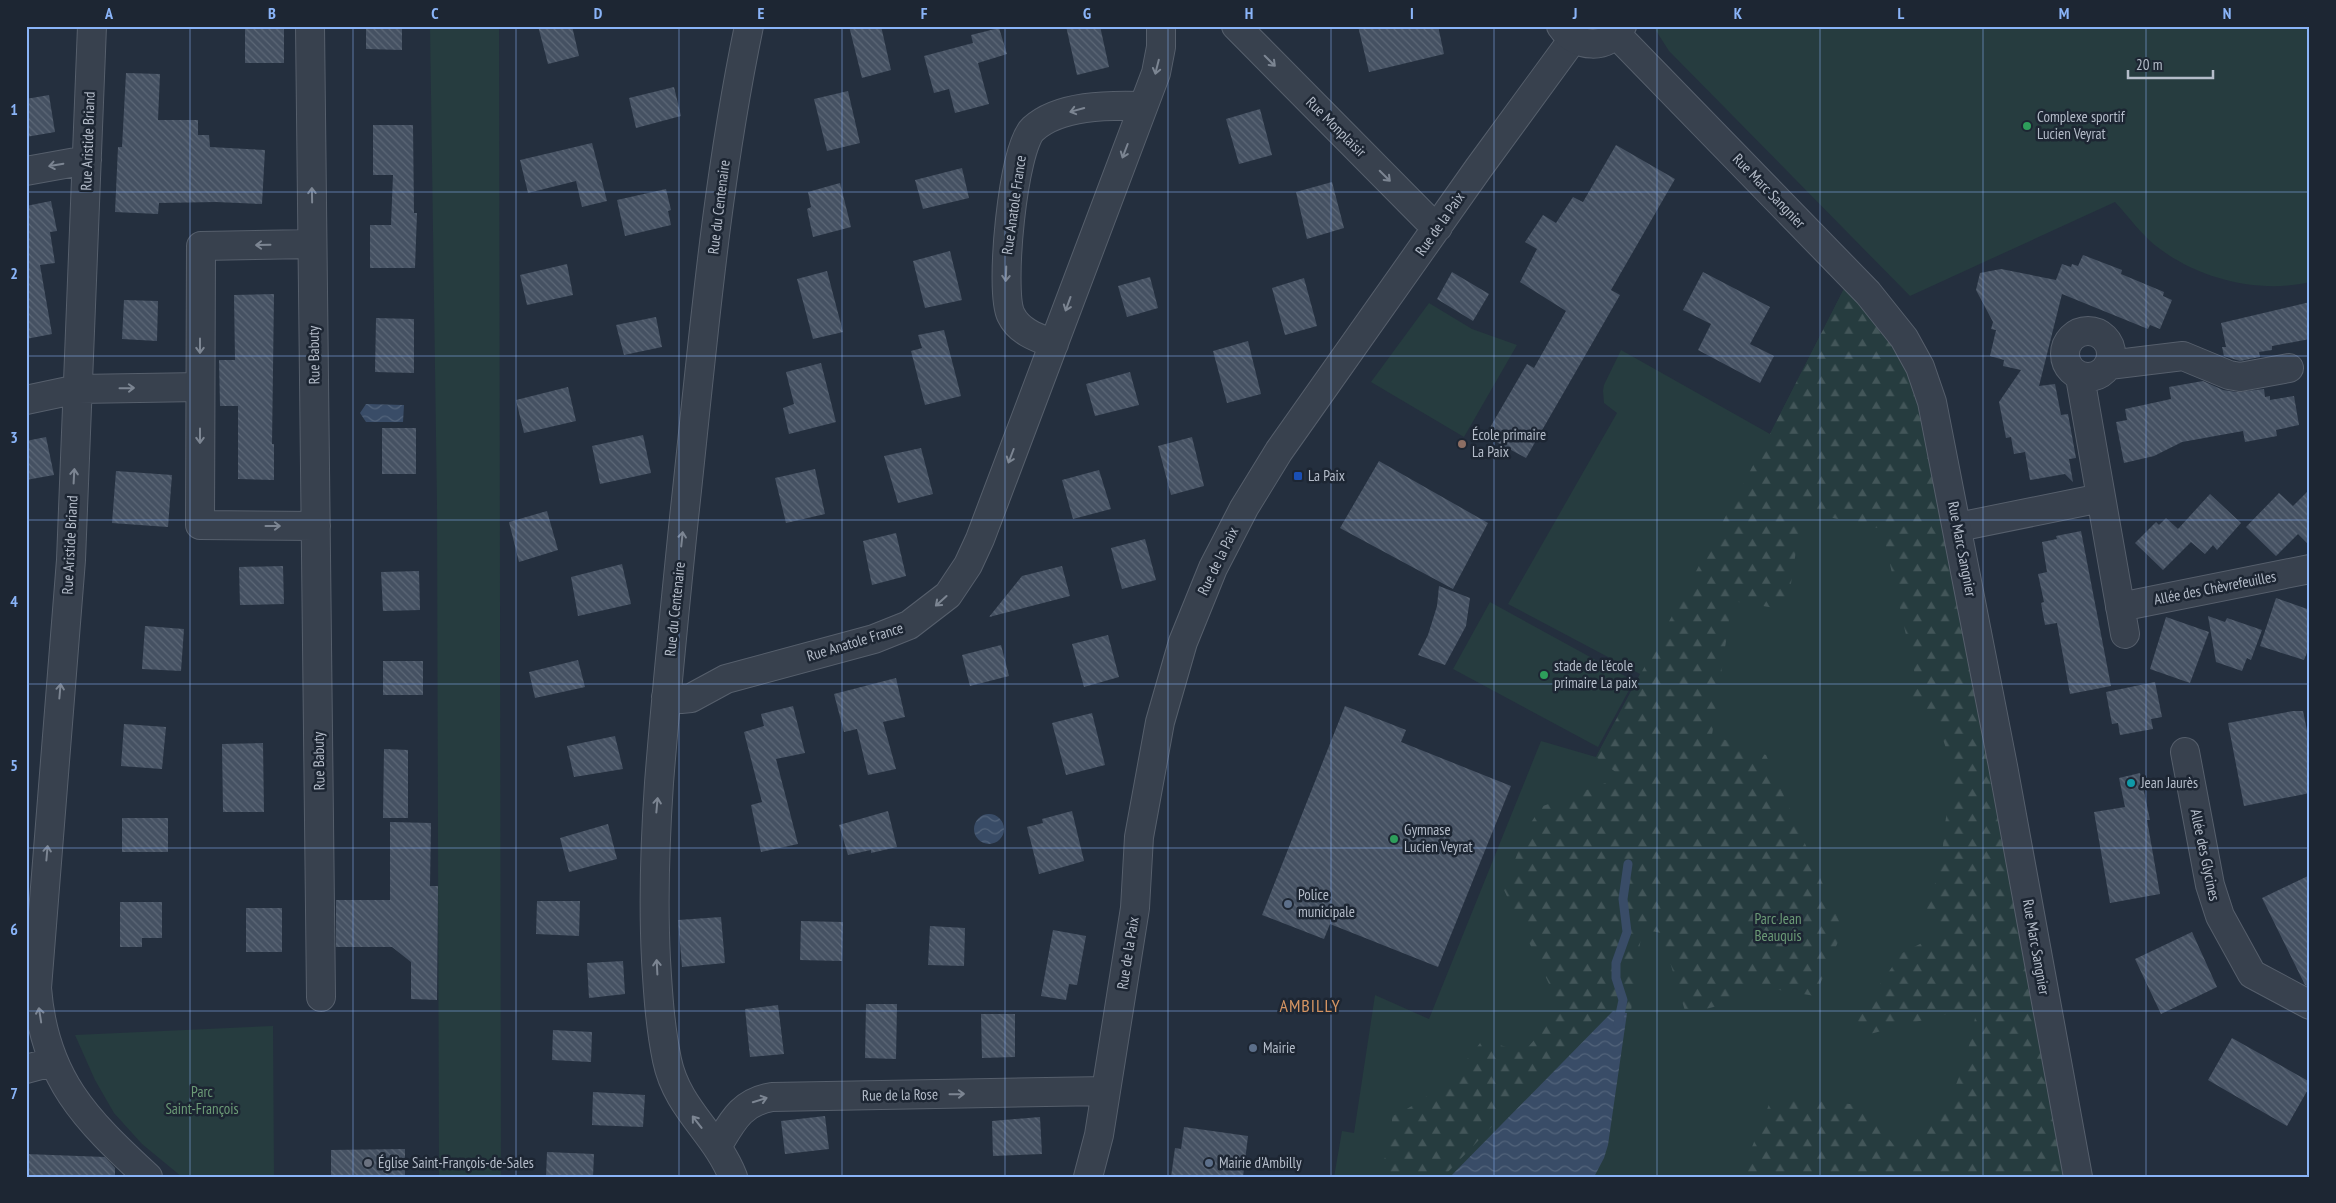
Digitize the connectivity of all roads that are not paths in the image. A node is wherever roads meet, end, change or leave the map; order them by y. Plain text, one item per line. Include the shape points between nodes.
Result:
1 (92, 26) edge
2 (310, 26) edge
3 (749, 26) edge
4 (1161, 26) edge
5 (1236, 26) edge
6 (1619, 30) edge
7 (1567, 33) edge
8 (1142, 106) junction
9 (86, 160) junction
10 (26, 171) edge
11 (1438, 227) junction
12 (312, 244) junction
13 (1054, 344) junction
14 (2109, 365) junction
15 (2289, 368) dead end
16 (2080, 377) junction
17 (200, 387) junction
18 (78, 389) junction
19 (26, 400) edge
20 (2101, 498) junction
21 (316, 526) junction
22 (1958, 528) junction
23 (2310, 569) edge
24 (2120, 607) junction
25 (2125, 634) dead end
26 (666, 697) junction
27 (2184, 752) dead end
28 (321, 997) dead end
29 (2310, 1005) edge
30 (52, 1062) junction
31 (26, 1069) edge
32 (1106, 1091) junction
33 (717, 1147) junction
34 (148, 1177) edge
35 (733, 1177) edge
36 (1088, 1177) edge
37 (2078, 1177) edge

1 - 9 street, Rue Aristide Briand
12 -> 2 street, Rue Babuty
26 -> 3 street, Rue du Centenaire via 713,250
4 -> 8 street, Rue Anatole France via 1156,73
5 -> 11 street, Rue Monplaisir
6 - 7 street via 1606,41 1595,44 1584,43
6 - 22 street, Rue Marc Sangnier via 1845,269 1904,338 1920,367 1932,402
7 - 11 street, Rue de la Paix
8 -> 13 street, Rue Anatole France
8 -> 13 street, Rue Anatole France via 1099,105 1054,117 1030,130 1022,148 1007,253 1008,309 1016,322 1034,336
9 -> 10 street
9 - 18 street, Rue Aristide Briand
11 - 32 street, Rue de la Paix via 1268,469 1226,540 1187,630 1165,701 1143,810 1137,894
12 -> 17 street via 201,246
12 - 21 street, Rue Babuty
13 -> 26 street, Rue Anatole France via 968,565 942,600 922,617 891,633 726,679 691,698
14 - 15 street via 2183,356 2240,377
14 - 16 street via 2096,376
14 - 16 street via 2111,350 2103,336 2094,332 2079,333 2068,343 2064,357 2068,367
16 - 20 street
18 -> 17 street
17 -> 21 street via 200,525
18 - 19 street
30 -> 18 street, Rue Aristide Briand via 39,1009 38,970 71,560
20 - 22 street
20 - 24 street
21 - 28 street, Rue Babuty
22 - 37 street, Rue Marc Sangnier
23 - 24 street, Allée des Chèvrefeuilles
24 - 25 street
33 -> 26 street, Rue du Centenaire via 676,1090 659,1020 654,848
27 - 29 street, Allée des Glycines via 2213,898 2220,916 2252,974
30 - 31 street
30 - 34 street, Rue Aristide Briand via 94,1125
33 -> 32 street, Rue de la Rose via 734,1119 748,1104 772,1097
32 - 36 street, Rue de la Paix via 1096,1151
33 - 35 street, Rue du Centenaire

